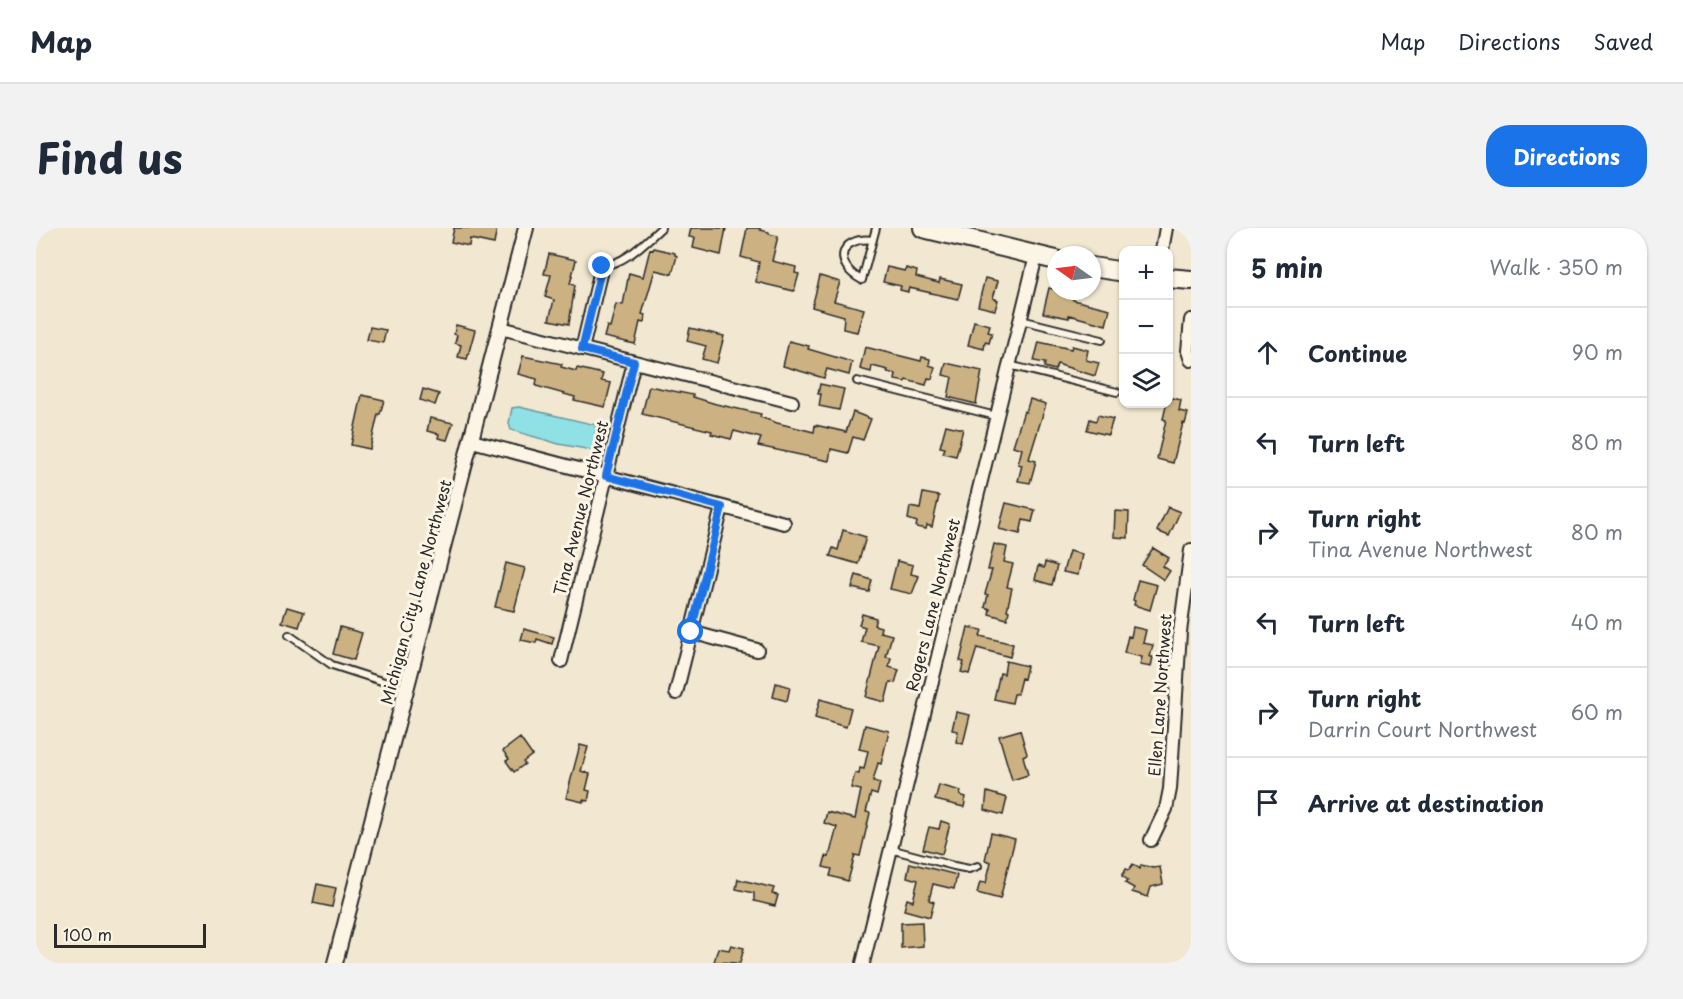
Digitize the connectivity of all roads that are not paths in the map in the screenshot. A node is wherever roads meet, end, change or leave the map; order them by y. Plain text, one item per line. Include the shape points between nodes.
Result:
1 (526, 228) edge
2 (661, 228) edge
3 (876, 228) edge
4 (923, 228) edge
5 (1166, 228) edge
6 (873, 240) junction
7 (1163, 246) edge
8 (1036, 256) junction
9 (1047, 258) edge
10 (602, 266) joint
11 (1101, 268) edge
12 (1119, 271) edge
13 (1173, 278) edge
14 (1191, 280) edge
15 (1020, 320) junction
16 (1191, 320) edge
17 (501, 328) junction
18 (1102, 340) dead end
19 (582, 349) junction
20 (1191, 360) edge
21 (634, 362) junction
22 (1009, 365) junction
23 (857, 381) dead end
24 (1118, 392) dead end
25 (792, 402) dead end
26 (996, 416) junction
27 (472, 441) junction
28 (606, 476) junction
29 (722, 507) junction
30 (783, 523) dead end
31 (1191, 550) edge
32 (691, 632) junction
33 (289, 636) dead end
34 (757, 650) dead end
35 (561, 661) dead end
36 (407, 689) junction
37 (676, 693) dead end
38 (1151, 840) dead end
39 (890, 849) junction
40 (978, 866) dead end
41 (335, 963) edge
42 (863, 963) edge

1 - 17 street, Michigan City Lane Northwest
2 - 10 lane via 626,258 615,265
3 - 6 lane
4 - 8 main road
5 - 7 street
6 - 6 lane via 871,246 862,280 844,266 845,250 854,241
8 - 9 main road
8 - 15 street, Rogers Lane Northwest
10 - 19 street
11 - 12 main road
13 - 14 main road
15 - 18 lane
15 - 22 street, Rogers Lane Northwest
16 - 20 street
17 - 19 street
17 - 27 street, Michigan City Lane Northwest
19 - 21 street
21 - 25 street
21 - 28 street, Tina Avenue Northwest
22 - 24 lane
22 - 26 street, Rogers Lane Northwest
23 - 26 lane
26 - 39 street, Rogers Lane Northwest
27 - 28 street
27 - 36 street, Michigan City Lane Northwest
28 - 29 street
28 - 35 street, Tina Avenue Northwest
29 - 30 street
29 - 32 street
31 - 38 street, Ellen Lane Northwest via 1180,632 1170,789 1166,809
32 - 34 street
32 - 37 street
33 - 36 lane via 332,664
36 - 41 street, Michigan City Lane Northwest
39 - 40 lane via 969,869
39 - 42 street, Rogers Lane Northwest

